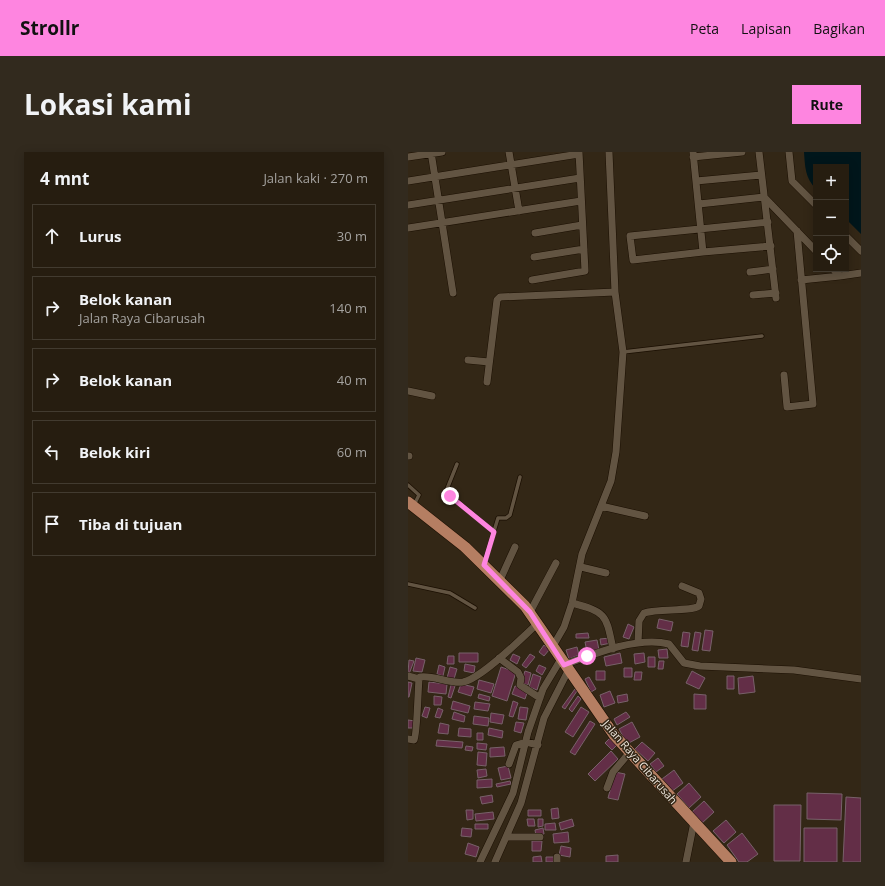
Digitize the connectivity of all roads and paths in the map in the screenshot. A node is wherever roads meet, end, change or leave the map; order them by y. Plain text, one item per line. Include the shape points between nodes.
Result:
1 (442, 152) edge
2 (509, 152) edge
3 (609, 152) edge
4 (742, 152) edge
5 (759, 152) edge
6 (789, 152) edge
7 (431, 153) edge
8 (579, 153) edge
9 (693, 155) edge
10 (408, 157) edge
11 (511, 164) junction
12 (761, 174) junction
13 (435, 176) junction
14 (580, 178) junction
15 (408, 181) edge
16 (696, 181) junction
17 (515, 188) junction
18 (764, 197) junction
19 (439, 200) junction
20 (581, 201) junction
21 (813, 203) edge
22 (408, 204) edge
23 (699, 204) junction
24 (519, 211) junction
25 (768, 222) junction
26 (442, 223) junction
27 (582, 225) junction
28 (408, 228) edge
29 (700, 228) junction
30 (797, 232) junction
31 (535, 233) dead end
32 (849, 239) edge
33 (770, 246) junction
34 (813, 248) edge
35 (584, 249) junction
36 (703, 252) junction
37 (861, 252) edge
38 (534, 257) dead end
39 (773, 269) junction
40 (750, 272) dead end
41 (836, 272) edge
42 (861, 273) edge
43 (840, 276) junction
44 (532, 280) dead end
45 (801, 280) junction
46 (615, 292) junction
47 (453, 293) dead end
48 (753, 296) dead end
49 (762, 336) dead end
50 (623, 352) junction
51 (468, 360) dead end
52 (489, 362) junction
53 (784, 375) dead end
54 (487, 382) dead end
55 (408, 392) edge
56 (432, 396) dead end
57 (457, 464) dead end
58 (520, 478) dead end
59 (408, 485) edge
60 (411, 504) edge
61 (601, 506) junction
62 (645, 516) dead end
63 (494, 532) junction
64 (515, 547) dead end
65 (556, 563) dead end
66 (484, 565) junction
67 (581, 567) junction
68 (606, 573) dead end
69 (500, 580) junction
70 (408, 584) edge
71 (682, 586) dead end
72 (572, 603) junction
73 (475, 608) dead end
74 (530, 612) junction
75 (538, 623) junction
76 (638, 643) junction
77 (552, 646) junction
78 (613, 649) junction
79 (499, 658) junction
80 (564, 665) junction
81 (408, 676) edge
82 (418, 679) junction
83 (861, 679) edge
84 (540, 698) junction
85 (408, 739) edge
86 (526, 742) junction
87 (538, 745) junction
88 (630, 752) junction
89 (509, 764) dead end
90 (607, 788) dead end
91 (694, 822) junction
92 (507, 837) junction
93 (540, 837) dead end
94 (480, 862) edge
95 (495, 862) edge
96 (686, 862) edge
97 (731, 862) edge

1 - 7 street
2 - 11 street
3 - 46 street
4 - 9 street
5 - 12 street
6 - 21 street via 792,181
7 - 10 street
7 - 13 street
8 - 11 street
8 - 14 street
9 - 16 street
11 - 13 street
11 - 17 street
12 - 16 street
12 - 18 street
13 - 15 street
13 - 19 street
14 - 17 street
14 - 20 street
16 - 23 street
17 - 19 street
17 - 24 street
18 - 23 street
18 - 25 street
18 - 30 street
19 - 22 street
19 - 26 street
20 - 24 street
20 - 27 street
23 - 29 street
24 - 26 street
25 - 29 street
25 - 33 street
26 - 28 street
26 - 47 street
27 - 31 street
27 - 35 street
29 - 36 street
29 - 36 street via 630,236 633,260
30 - 34 street
30 - 45 street
32 - 37 street
33 - 36 street
33 - 39 street
35 - 38 street
35 - 44 street via 585,272
39 - 40 street
39 - 48 street via 776,296
41 - 43 street
42 - 43 street
43 - 45 street
45 - 53 street via 813,404 787,407
46 - 50 street
46 - 52 street via 500,297 497,300
49 - 50 lane
50 - 61 street via 613,473
51 - 52 street
52 - 54 street
55 - 56 street
57 - 63 lane via 446,489 447,493
58 - 63 lane via 510,515 498,518
59 - 60 lane via 419,495
60 - 66 main road, Jalan Raya Cibarusah via 443,528
61 - 62 street
61 - 67 street via 585,545
63 - 66 lane
64 - 69 street
65 - 74 street
66 - 69 main road, Jalan Raya Cibarusah
67 - 68 street
67 - 72 street
69 - 74 main road, Jalan Raya Cibarusah
70 - 73 lane via 450,593
71 - 76 street via 699,592 699,606 691,609 644,612 639,621
72 - 77 street via 564,627
72 - 78 street via 600,613 608,624
74 - 75 main road, Jalan Raya Cibarusah
75 - 77 main road, Jalan Raya Cibarusah
75 - 79 street
76 - 78 street
76 - 83 street via 669,644 684,663 700,666 794,670
77 - 80 main road, Jalan Raya Cibarusah
78 - 80 street
79 - 82 street via 464,682 423,677
79 - 84 street via 518,672 520,684
80 - 84 street via 543,689
80 - 87 street via 544,718
80 - 88 main road, Jalan Raya Cibarusah via 608,728
81 - 82 street
82 - 85 street via 416,735 414,740
84 - 86 street
86 - 87 street
86 - 89 street via 516,745
86 - 94 street via 513,793
87 - 92 street via 521,803
88 - 90 street via 613,772
88 - 91 main road, Jalan Raya Cibarusah
91 - 96 street
91 - 97 main road, Jalan Raya Cibarusah
92 - 93 street
92 - 95 street

